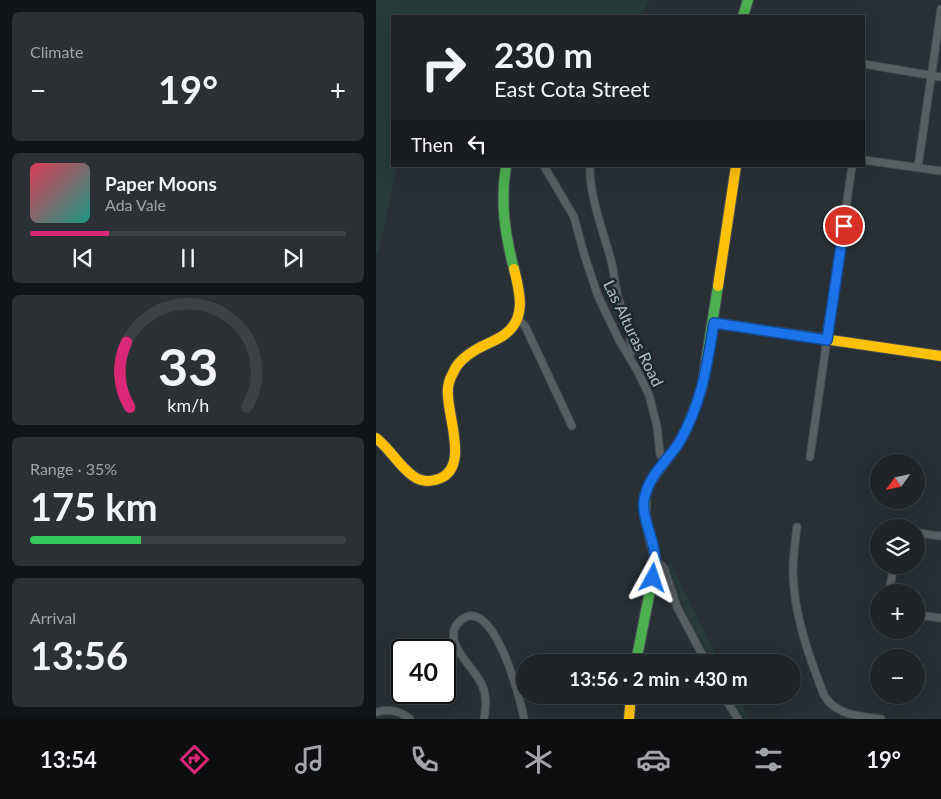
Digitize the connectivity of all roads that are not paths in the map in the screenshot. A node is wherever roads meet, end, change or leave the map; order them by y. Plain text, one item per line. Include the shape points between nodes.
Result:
1 (748, 0) edge
2 (941, 9) edge
3 (743, 15) edge
4 (865, 64) edge
5 (932, 76) junction
6 (941, 78) edge
7 (865, 160) edge
8 (506, 167) edge
9 (545, 167) edge
10 (590, 167) edge
11 (736, 167) edge
12 (852, 167) edge
13 (918, 167) junction
14 (941, 171) edge
15 (518, 319) junction
16 (714, 323) junction
17 (827, 340) junction
18 (629, 356) junction
19 (941, 356) edge
20 (572, 426) dead end
21 (376, 438) edge
22 (810, 457) dead end
23 (665, 462) junction
24 (797, 526) dead end
25 (925, 534) edge
26 (941, 536) edge
27 (656, 560) junction
28 (925, 616) edge
29 (941, 618) edge
30 (638, 654) edge
31 (702, 654) edge
32 (630, 704) edge
33 (729, 704) edge
34 (376, 712) edge
35 (410, 719) edge
36 (484, 719) edge
37 (524, 719) edge
38 (629, 719) edge
39 (738, 719) edge
40 (881, 719) edge

1 - 3 street
2 - 5 street
4 - 5 street
5 - 6 street
5 - 13 street
7 - 13 street
8 - 15 street via 503,211 520,302
9 - 18 street, Las Alturas Road via 574,217 598,296
10 - 18 street via 593,191 628,328 632,352
11 - 16 street
12 - 17 street
13 - 14 street
15 - 20 street via 525,326
15 - 21 street via 507,332 473,350 454,369 448,384 448,397 455,458 446,476 434,481 420,480
16 - 17 street
16 - 23 street via 702,388 691,421
17 - 19 street
17 - 22 street
18 - 23 street, Las Alturas Road via 652,403 660,454
23 - 27 street via 644,496 645,517
24 - 40 street via 793,572 798,612 822,691 830,704 840,711
25 - 26 street
27 - 30 street
27 - 31 street via 664,568 677,607
28 - 29 street
32 - 38 street
33 - 39 street
34 - 35 street via 394,710
36 - 37 street via 486,699 482,685 453,638 457,624 468,617 478,618 487,625 505,656 519,692

